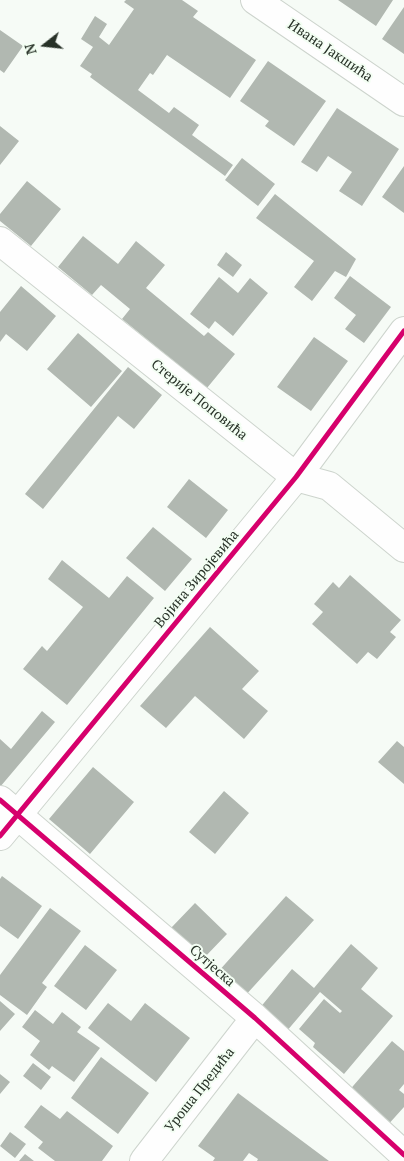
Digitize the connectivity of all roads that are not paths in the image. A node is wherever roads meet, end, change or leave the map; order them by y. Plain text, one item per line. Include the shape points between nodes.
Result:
1 (256, 0) edge
2 (404, 102) edge
3 (0, 241) edge
4 (404, 331) edge
5 (296, 477) junction
6 (404, 548) edge
7 (9, 807) edge
8 (0, 836) edge
9 (255, 1018) junction
10 (404, 1155) edge
11 (144, 1161) edge

1 - 2 street, Ивана Јакшића
3 - 5 street, Стерије Поповића
4 - 5 street, Војина Зиројевића
5 - 6 street, Стерије Поповића via 330,486
5 - 7 street, Војина Зиројевића
7 - 8 street, Војина Зиројевића
7 - 9 street, Сутјеска
9 - 10 street, Сутјеска
9 - 11 street, Уроша Предића

